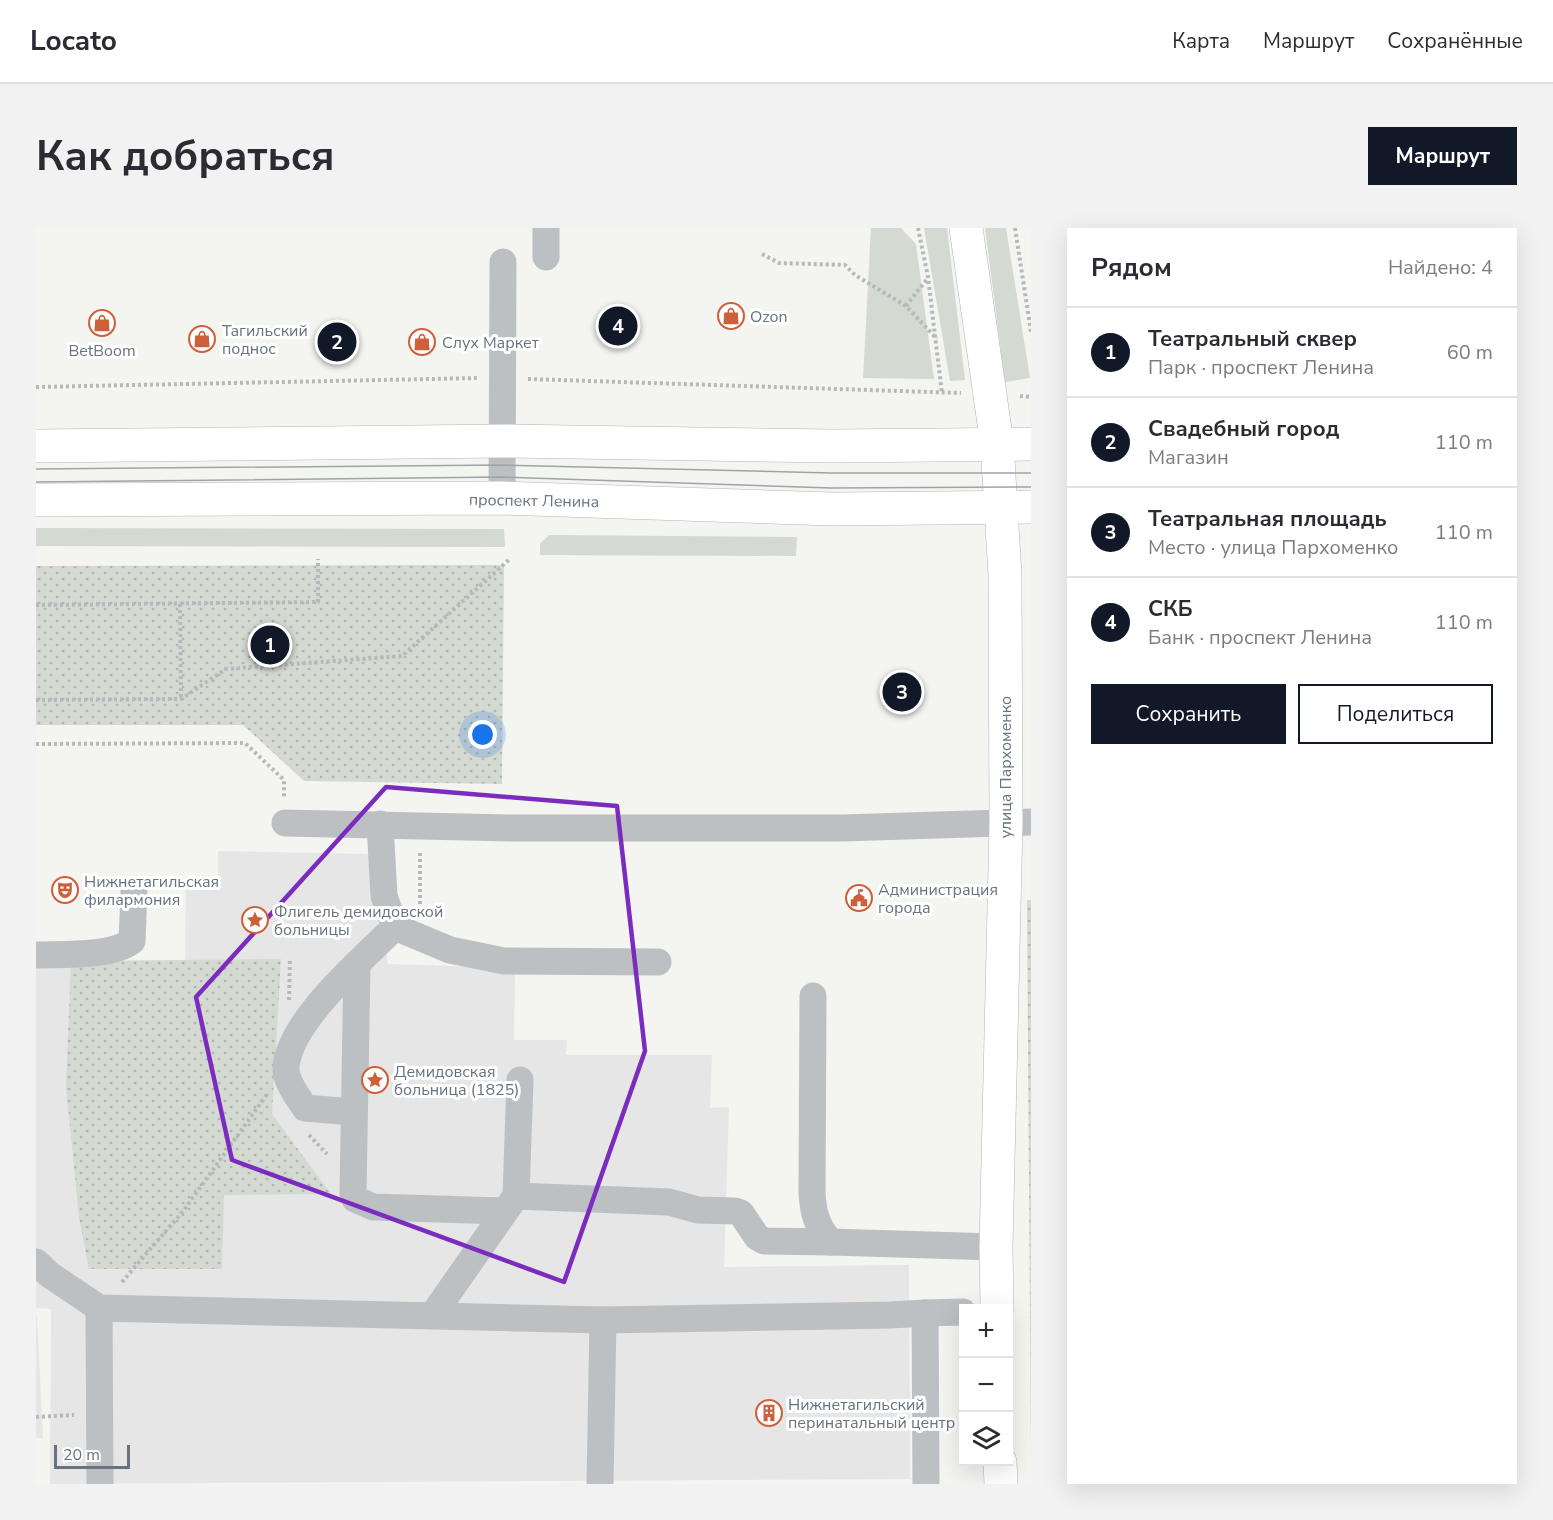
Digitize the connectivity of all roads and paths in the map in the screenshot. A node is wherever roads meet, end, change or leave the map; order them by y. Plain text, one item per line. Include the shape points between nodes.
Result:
1 (546, 228) edge
2 (918, 228) edge
3 (966, 228) edge
4 (1015, 228) edge
5 (762, 254) dead end
6 (546, 257) dead end
7 (503, 262) dead end
8 (928, 277) junction
9 (906, 306) junction
10 (1031, 332) edge
11 (937, 339) junction
12 (502, 378) junction
13 (36, 387) edge
14 (990, 393) junction
15 (942, 394) junction
16 (1031, 397) edge
17 (503, 441) junction
18 (998, 444) junction
19 (1031, 444) edge
20 (36, 446) edge
21 (502, 498) junction
22 (36, 500) edge
23 (1017, 507) edge
24 (318, 558) dead end
25 (511, 558) dead end
26 (180, 604) junction
27 (36, 605) edge
28 (181, 699) junction
29 (36, 700) edge
30 (36, 744) edge
31 (1019, 822) edge
32 (285, 823) joint
33 (380, 824) junction
34 (420, 851) dead end
35 (134, 892) dead end
36 (395, 927) junction
37 (420, 938) junction
38 (36, 955) edge
39 (658, 962) dead end
40 (357, 965) junction
41 (813, 996) dead end
42 (285, 1068) junction
43 (520, 1080) dead end
44 (353, 1112) junction
45 (510, 1204) junction
46 (831, 1242) junction
47 (996, 1247) junction
48 (36, 1262) edge
49 (997, 1304) edge
50 (99, 1308) junction
51 (959, 1312) edge
52 (925, 1313) junction
53 (432, 1316) junction
54 (603, 1320) junction
55 (100, 1414) junction
56 (36, 1417) edge
57 (1000, 1466) edge
58 (100, 1484) edge
59 (600, 1484) edge
60 (926, 1484) edge
61 (1001, 1484) edge

1 - 6 street
2 - 8 path
3 - 14 main road, улица Пархоменко
4 - 10 path
5 - 9 path via 779,263 844,265
7 - 12 street
8 - 9 path
8 - 11 path
9 - 11 path
11 - 15 path
12 - 13 path
12 - 15 path
12 - 17 street
14 - 15 path
14 - 16 path
14 - 18 main road, улица Пархоменко
17 - 18 main road via 832,446
17 - 20 main road
17 - 21 street
18 - 19 main road
18 - 23 main road, улица Пархоменко
21 - 22 main road, проспект Ленина
21 - 23 main road, проспект Ленина via 832,509
23 - 31 main road, улица Пархоменко via 1005,575
24 - 26 path via 318,602
25 - 28 path via 402,656 226,669
26 - 27 path
26 - 28 path
28 - 29 path
30 - 32 path via 245,743 284,780
31 - 33 street via 843,828
31 - 47 main road, улица Пархоменко
32 - 33 street
33 - 36 street via 384,896
34 - 37 path
35 - 38 street via 132,941 124,947
36 - 37 street
36 - 40 street
37 - 39 street via 450,950 504,961
40 - 42 street via 295,1037
40 - 44 street
41 - 46 street via 813,1210 822,1233
42 - 44 street via 292,1089 305,1108
42 - 50 path via 184,1210
43 - 45 street
44 - 45 street via 355,1199 373,1207
45 - 46 street via 669,1202 698,1210 735,1211 764,1240
45 - 53 street
46 - 47 street
47 - 49 main road, улица Пархоменко
48 - 50 street
50 - 53 street
50 - 55 street
51 - 52 street
52 - 54 street
52 - 60 street
53 - 54 street
54 - 59 street
55 - 56 path
55 - 58 street
57 - 61 main road

